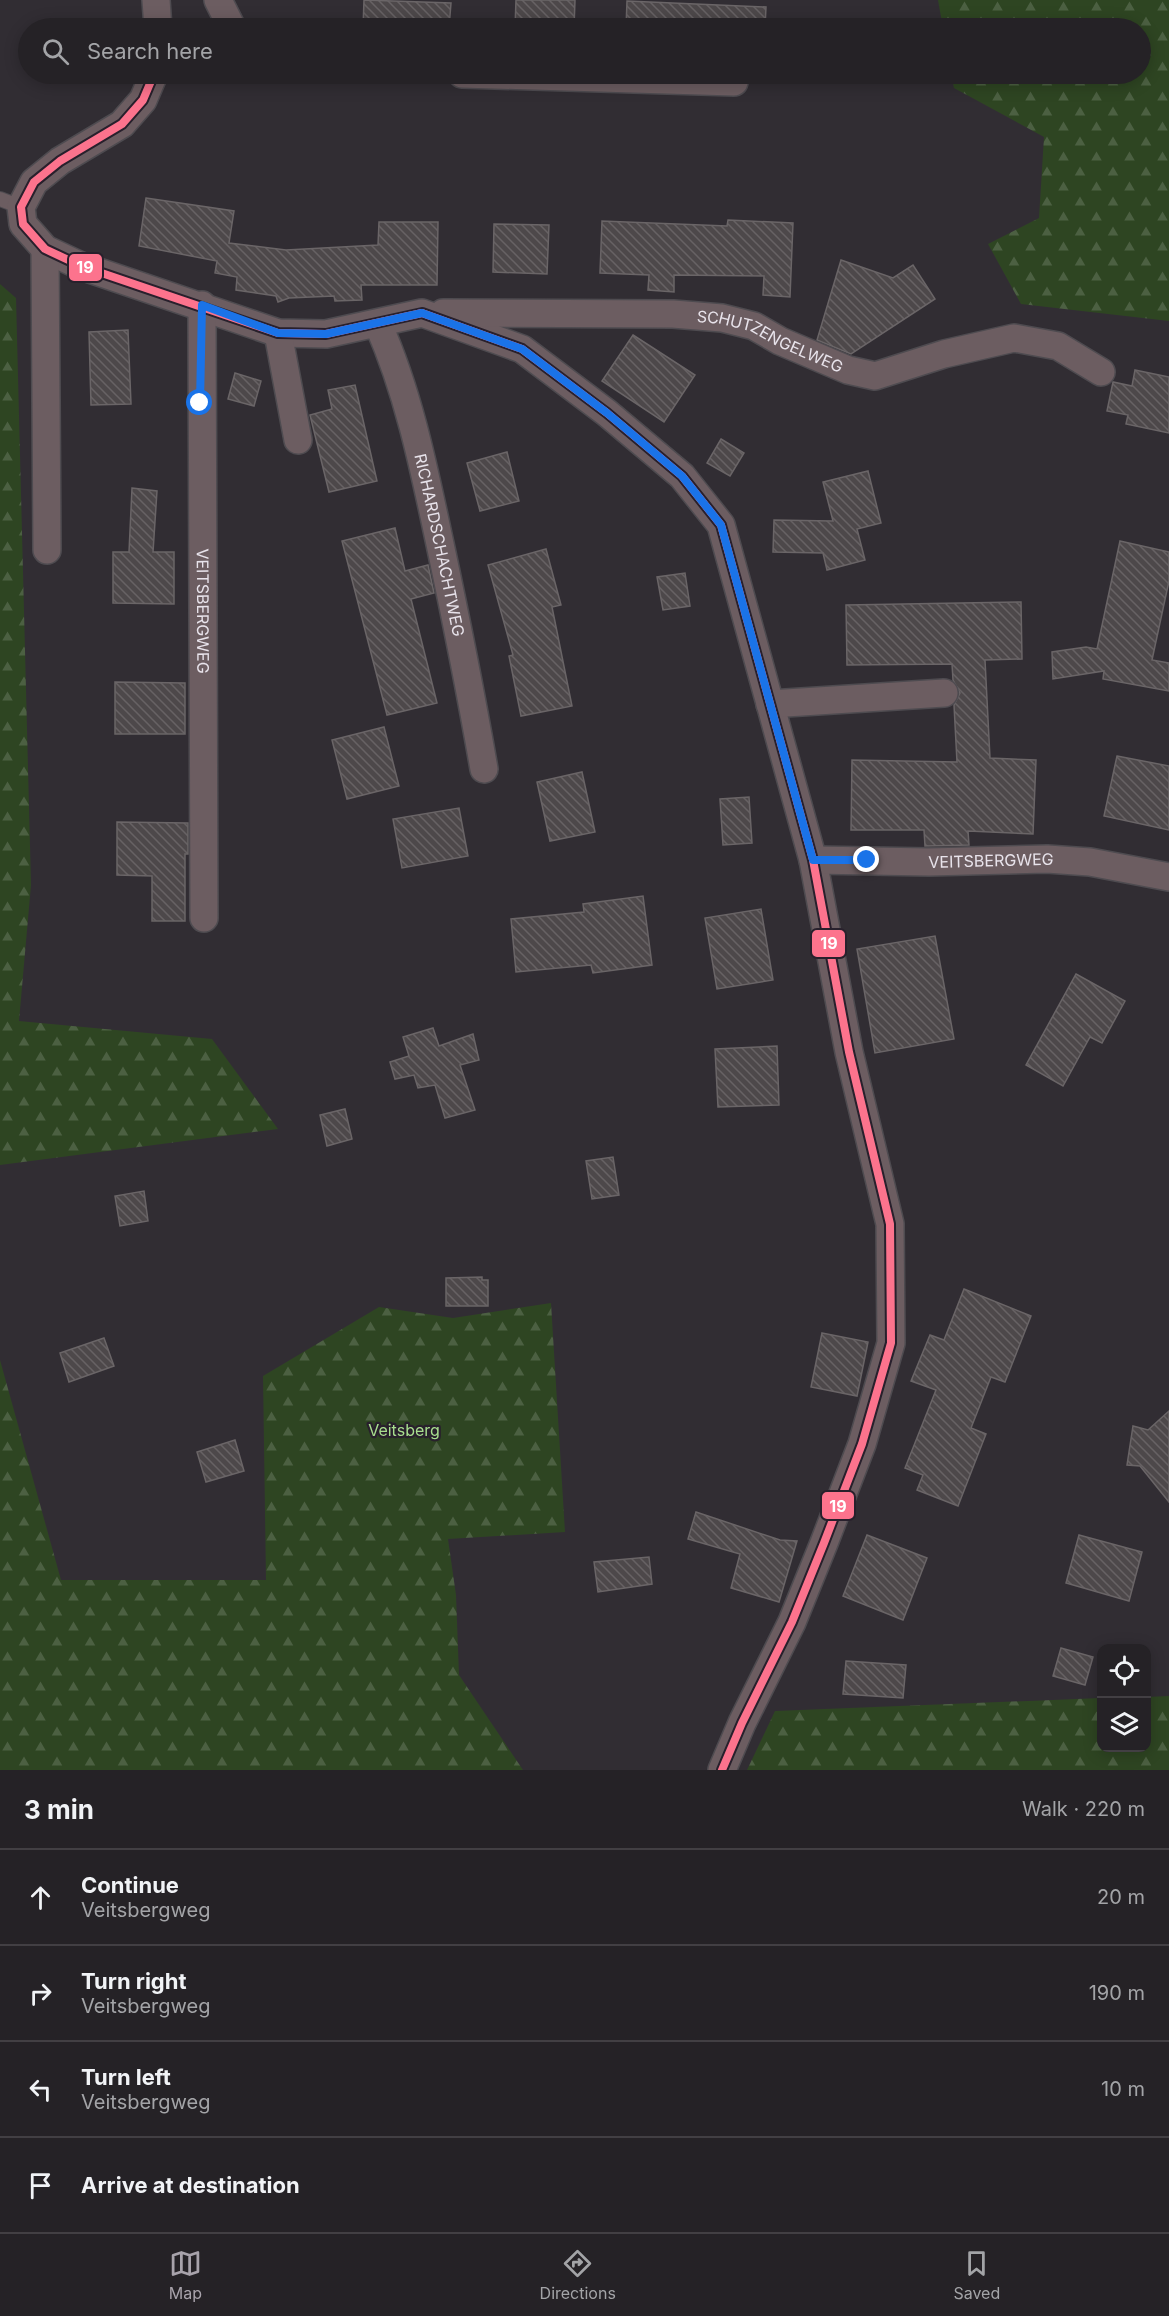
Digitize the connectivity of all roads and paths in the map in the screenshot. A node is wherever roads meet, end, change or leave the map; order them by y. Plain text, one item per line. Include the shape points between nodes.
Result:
1 (156, 0) edge
2 (218, 0) edge
3 (157, 18) edge
4 (227, 18) edge
5 (150, 84) edge
6 (10, 203) edge
7 (45, 249) junction
8 (202, 305) junction
9 (422, 313) junction
10 (378, 324) junction
11 (278, 333) junction
12 (1101, 372) dead end
13 (298, 440) dead end
14 (47, 550) dead end
15 (944, 693) dead end
16 (770, 704) junction
17 (484, 769) dead end
18 (813, 860) junction
19 (1169, 877) edge
20 (204, 918) dead end
21 (722, 1770) edge

1 - 3 street
2 - 4 street
5 - 6 street via 143,100 122,124 60,161
6 - 7 street
7 - 8 street via 81,266
7 - 14 street
8 - 11 street
8 - 20 street, VEITSBERGWEG
9 - 10 street
9 - 12 street, SCHUTZENGELWEG via 673,314 722,318 754,326 848,370 875,376 944,354 1014,338 1058,346
9 - 16 street via 522,349 682,476 721,525
10 - 11 street via 326,334
10 - 17 street, RICHARDSCHACHTWEG via 397,368 425,476
11 - 13 street
15 - 16 street
16 - 18 street
18 - 19 street, VEITSBERGWEG via 1047,859 1090,862
18 - 21 street via 849,1052 891,1224 891,1343 862,1444 824,1543 792,1622

